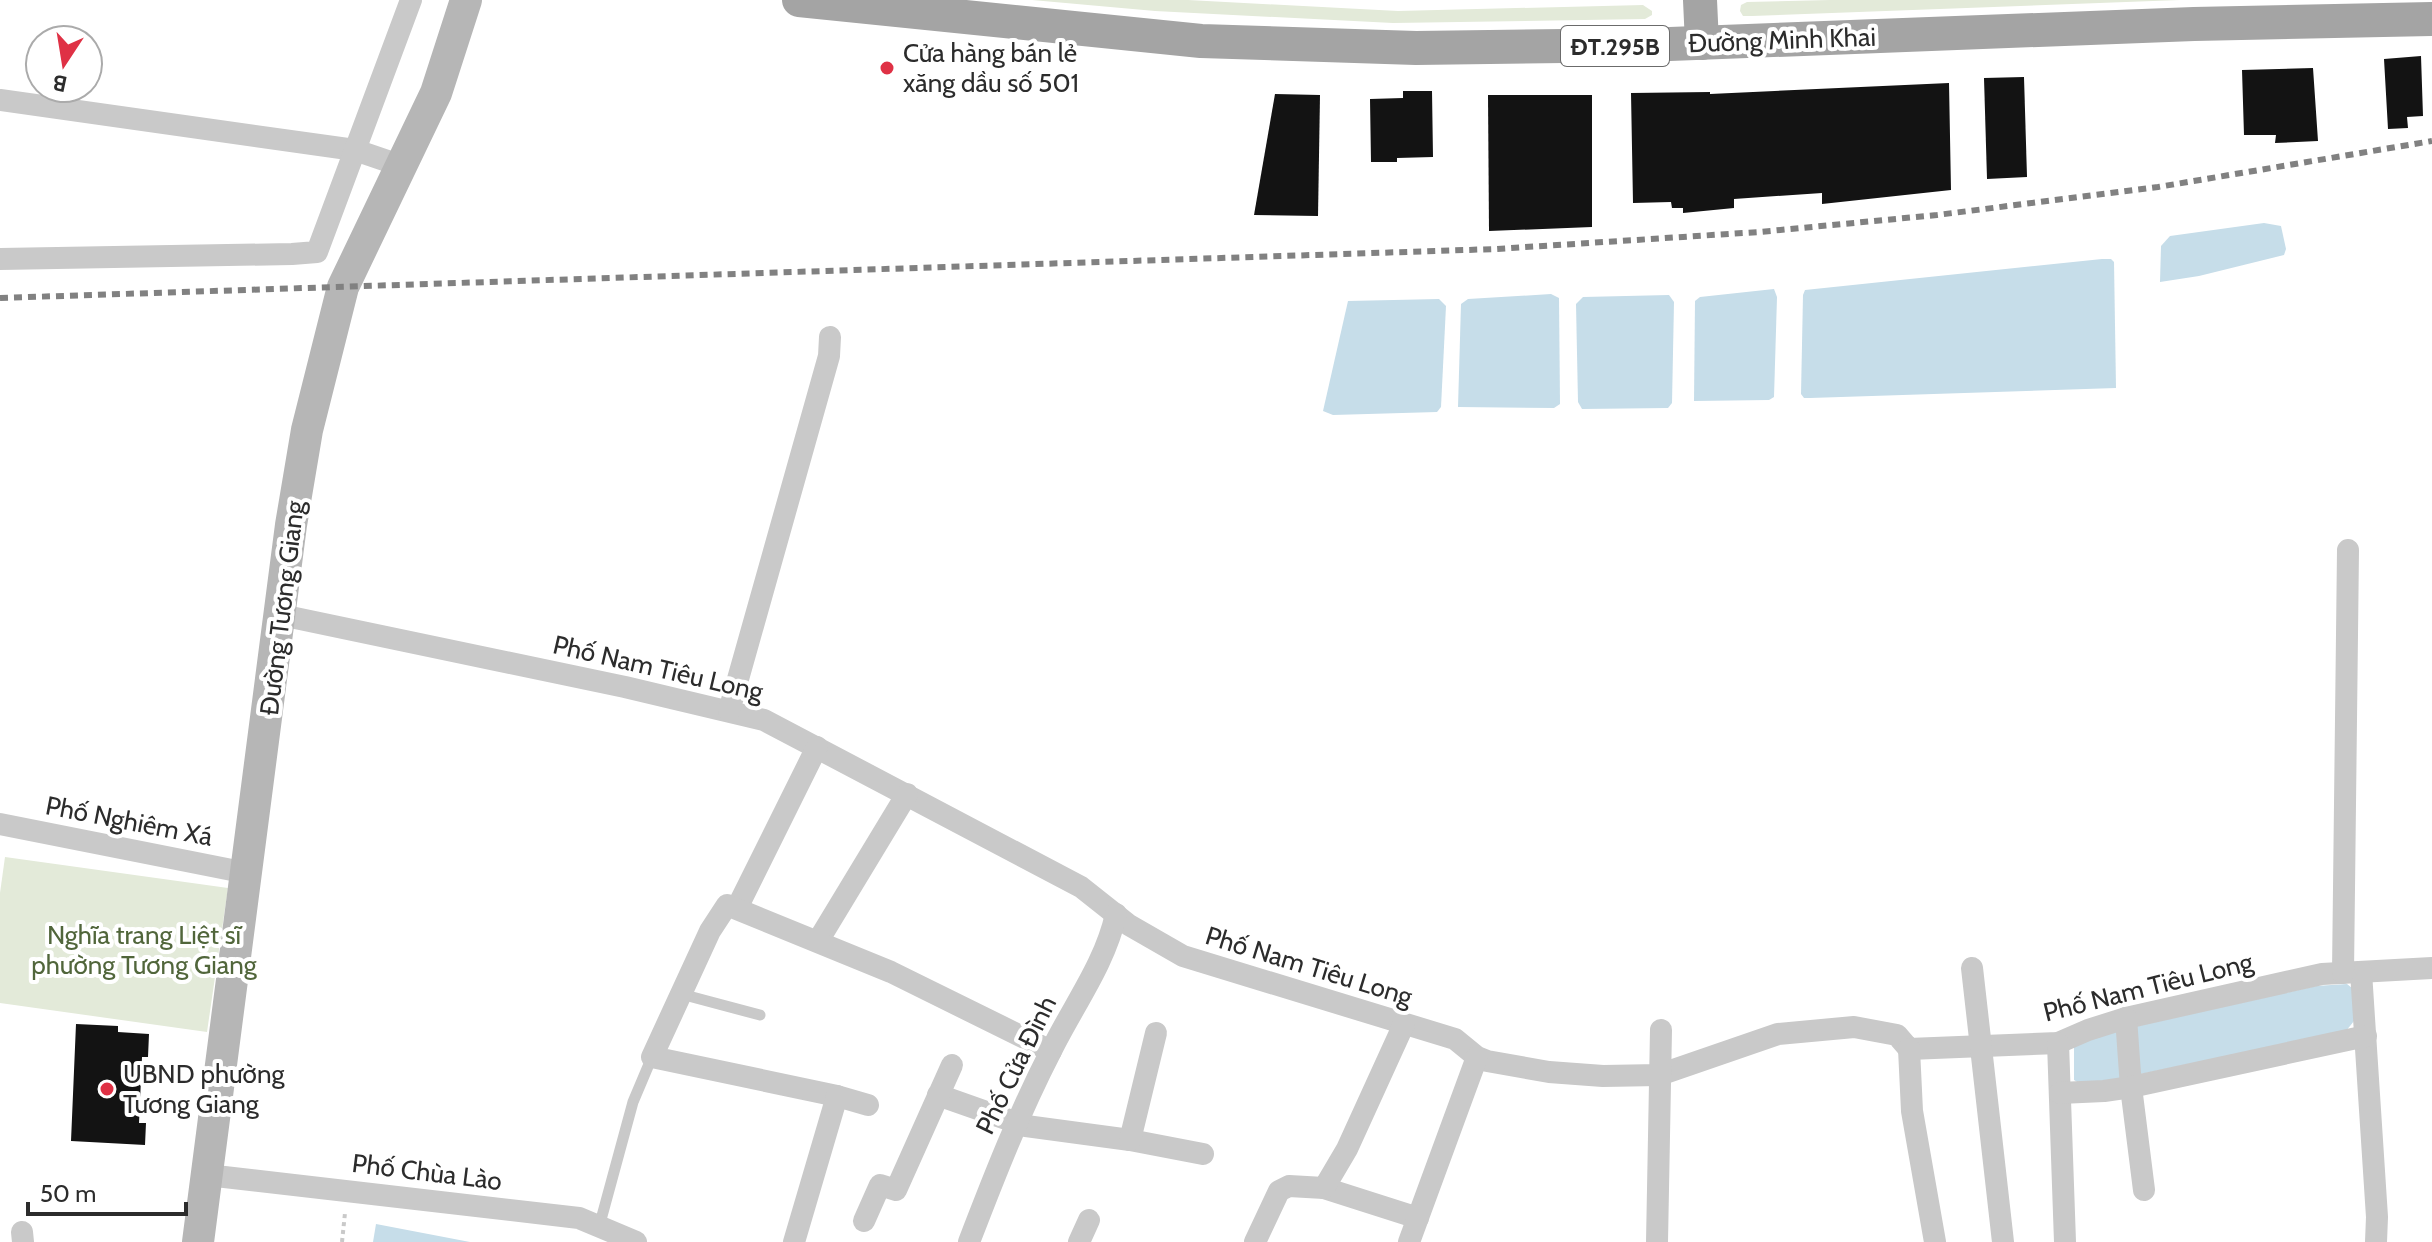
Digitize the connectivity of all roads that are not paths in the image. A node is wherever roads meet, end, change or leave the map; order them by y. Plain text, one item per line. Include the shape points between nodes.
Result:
1 (411, 0) edge
2 (466, 0) edge
3 (799, 0) edge
4 (1700, 0) edge
5 (2432, 19) edge
6 (1702, 43) junction
7 (0, 100) edge
8 (355, 150) junction
9 (399, 165) junction
10 (0, 259) edge
11 (830, 337) dead end
12 (2348, 550) dead end
13 (281, 615) junction
14 (729, 711) junction
15 (817, 747) junction
16 (907, 794) junction
17 (0, 824) edge
18 (247, 873) junction
19 (737, 908) junction
20 (1116, 914) junction
21 (818, 941) junction
22 (1972, 968) dead end
23 (2432, 968) edge
24 (2352, 972) junction
25 (681, 994) junction
26 (760, 1015) dead end
27 (2126, 1022) junction
28 (1404, 1024) junction
29 (1661, 1030) dead end
30 (1156, 1033) dead end
31 (2366, 1036) junction
32 (2058, 1043) junction
33 (1980, 1046) junction
34 (1909, 1049) junction
35 (1051, 1051) junction
36 (652, 1057) junction
37 (1477, 1057) junction
38 (952, 1065) dead end
39 (1659, 1075) junction
40 (2131, 1087) junction
41 (2060, 1093) junction
42 (938, 1095) junction
43 (837, 1096) junction
44 (868, 1105) dead end
45 (1015, 1123) junction
46 (1130, 1140) junction
47 (1203, 1154) dead end
48 (207, 1175) junction
49 (1324, 1188) junction
50 (2144, 1190) dead end
51 (1418, 1218) junction
52 (1089, 1220) dead end
53 (864, 1221) dead end
54 (599, 1227) junction
55 (198, 1242) edge
56 (636, 1242) edge
57 (794, 1242) edge
58 (969, 1242) edge
59 (1079, 1242) edge
60 (1255, 1242) edge
61 (1409, 1242) edge
62 (1657, 1242) edge
63 (1935, 1242) edge
64 (2003, 1242) edge
65 (2065, 1242) edge
66 (2376, 1242) edge

1 - 8 street
2 - 9 main road, Đường Tương Giang via 436,93
3 - 6 main road, Đường Minh Khai / ĐT.295B via 1272,44 1416,48
4 - 6 main road
5 - 6 main road, Đường Minh Khai / ĐT.295B
7 - 8 street
8 - 9 street
8 - 10 street via 317,252
9 - 13 main road, Đường Tương Giang via 343,287 329,337 307,430
11 - 14 street
12 - 24 street
13 - 14 street, Phố Nam Tiêu Long
13 - 18 main road, Đường Tương Giang
14 - 15 street, Phố Nam Tiêu Long via 764,720
15 - 16 street, Phố Nam Tiêu Long
15 - 19 street
16 - 20 street, Phố Nam Tiêu Long via 1081,887
16 - 21 street
17 - 18 street, Phố Nghiêm Xá
18 - 48 main road, Đường Tương Giang
19 - 21 street
19 - 25 street via 727,905 710,931
20 - 28 street, Phố Nam Tiêu Long via 1183,956
20 - 35 street, Phố Cửa Đình via 1110,942
21 - 35 street
22 - 33 street
23 - 24 street, Phố Nam Tiêu Long
24 - 27 street, Phố Nam Tiêu Long via 2322,974
24 - 31 street
25 - 26 lane
25 - 36 street
27 - 32 street, Phố Nam Tiêu Long
27 - 40 street
28 - 37 street, Phố Nam Tiêu Long via 1455,1039
28 - 49 street
29 - 39 street
30 - 46 street
31 - 40 street
31 - 66 street
32 - 33 street, Phố Nam Tiêu Long
32 - 41 street
33 - 34 street, Phố Nam Tiêu Long
33 - 64 street
34 - 39 street, Phố Nam Tiêu Long via 1897,1035 1854,1027 1778,1034
34 - 63 street via 1912,1111
35 - 45 street, Phố Cửa Đình
36 - 43 street
36 - 54 lane via 633,1102
37 - 39 street, Phố Nam Tiêu Long via 1549,1072
37 - 51 street
38 - 42 street
39 - 62 street
40 - 41 street
40 - 50 street
41 - 65 street
42 - 45 street
42 - 53 street via 896,1190 880,1185
43 - 44 street
43 - 57 street
45 - 46 street
45 - 58 street, Phố Cửa Đình
46 - 47 street
48 - 54 street, Phố Chùa Lào via 579,1218
48 - 55 main road, Đường Tương Giang
49 - 51 street
49 - 60 street via 1289,1186 1279,1191
51 - 61 street
52 - 59 street
54 - 56 street, Phố Chùa Lào

